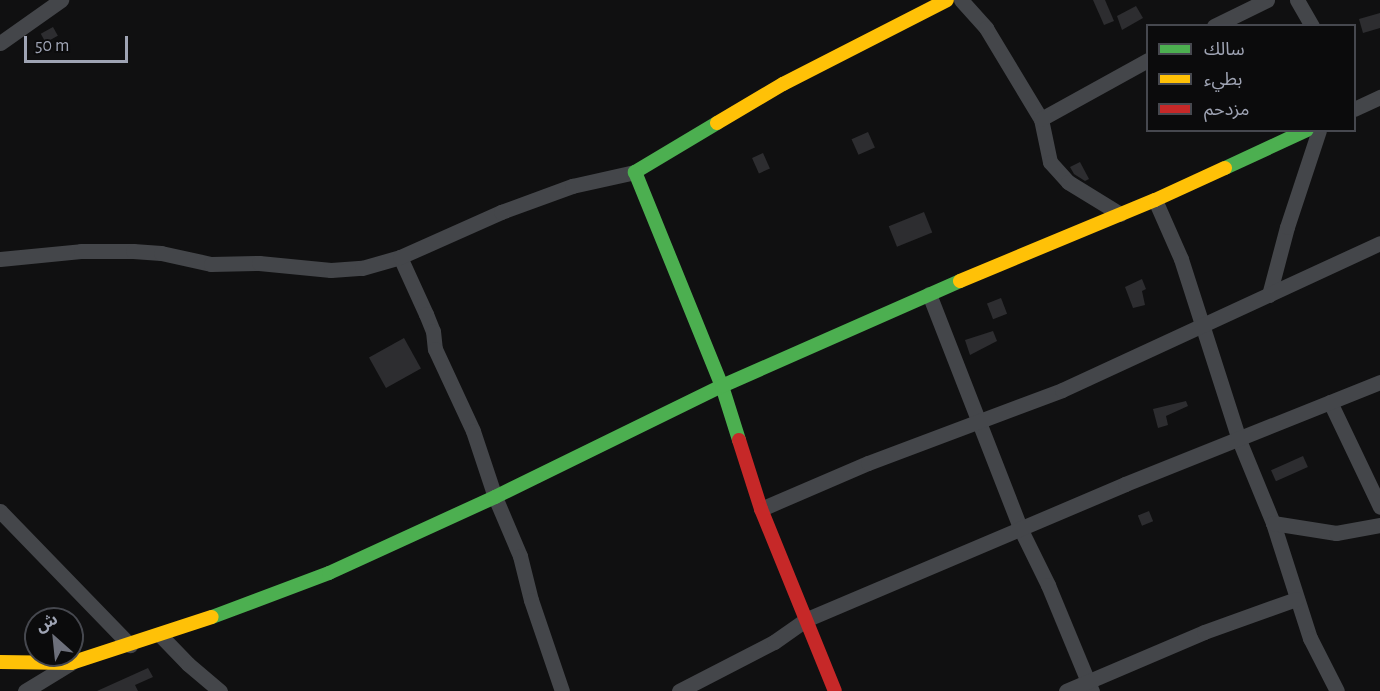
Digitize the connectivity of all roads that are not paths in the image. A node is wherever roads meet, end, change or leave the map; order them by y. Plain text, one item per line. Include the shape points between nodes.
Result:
1 (61, 0) edge
2 (947, 0) edge
3 (961, 0) edge
4 (1267, 0) edge
5 (1297, 0) edge
6 (1218, 24) edge
7 (1310, 24) edge
8 (0, 43) edge
9 (1146, 61) edge
10 (1380, 97) edge
11 (1356, 108) edge
12 (1041, 119) junction
13 (1303, 132) edge
14 (1318, 132) edge
15 (635, 171) junction
16 (1155, 200) junction
17 (1120, 214) junction
18 (1380, 243) edge
19 (400, 257) junction
20 (0, 259) edge
21 (929, 294) junction
22 (1269, 295) junction
23 (1201, 327) junction
24 (1380, 382) edge
25 (722, 386) junction
26 (1330, 402) junction
27 (977, 420) junction
28 (1239, 440) junction
29 (495, 497) junction
30 (1380, 507) edge
31 (761, 509) junction
32 (0, 511) edge
33 (1274, 523) junction
34 (1380, 525) edge
35 (1020, 528) junction
36 (1296, 599) junction
37 (805, 620) junction
38 (160, 635) junction
39 (130, 645) junction
40 (84, 659) edge
41 (0, 662) edge
42 (24, 662) edge
43 (64, 667) edge
44 (1090, 686) edge
45 (25, 691) edge
46 (220, 691) edge
47 (561, 691) edge
48 (679, 691) edge
49 (835, 691) edge
50 (1066, 691) edge
51 (1337, 691) edge

1 - 8 street
2 - 15 street via 783,84
3 - 12 street via 987,28
4 - 6 street
5 - 7 street
9 - 12 street
10 - 11 street
12 - 17 street via 1050,162 1068,182
13 - 16 street
14 - 22 street
15 - 19 street via 572,186 501,212
15 - 25 street
16 - 17 street
16 - 23 street via 1181,259
17 - 21 street
18 - 22 street
19 - 20 street via 331,270 211,264 133,251 81,250
19 - 29 street via 433,331 435,349 473,431
21 - 25 street
21 - 27 street
22 - 23 street
23 - 27 street via 1062,390
23 - 28 street
24 - 26 street
25 - 29 street
25 - 31 street
26 - 28 street
26 - 30 street
27 - 31 street
27 - 35 street
28 - 33 street
28 - 35 street
29 - 38 street via 329,573
29 - 47 street via 519,556
31 - 37 street
32 - 39 street
33 - 34 street via 1336,533
33 - 36 street
35 - 37 street
35 - 44 street
36 - 44 street via 1204,632
36 - 51 street via 1310,638
37 - 48 street via 774,642
37 - 49 street
38 - 39 street
38 - 46 street
39 - 40 street
41 - 42 street
43 - 45 street
44 - 50 street

